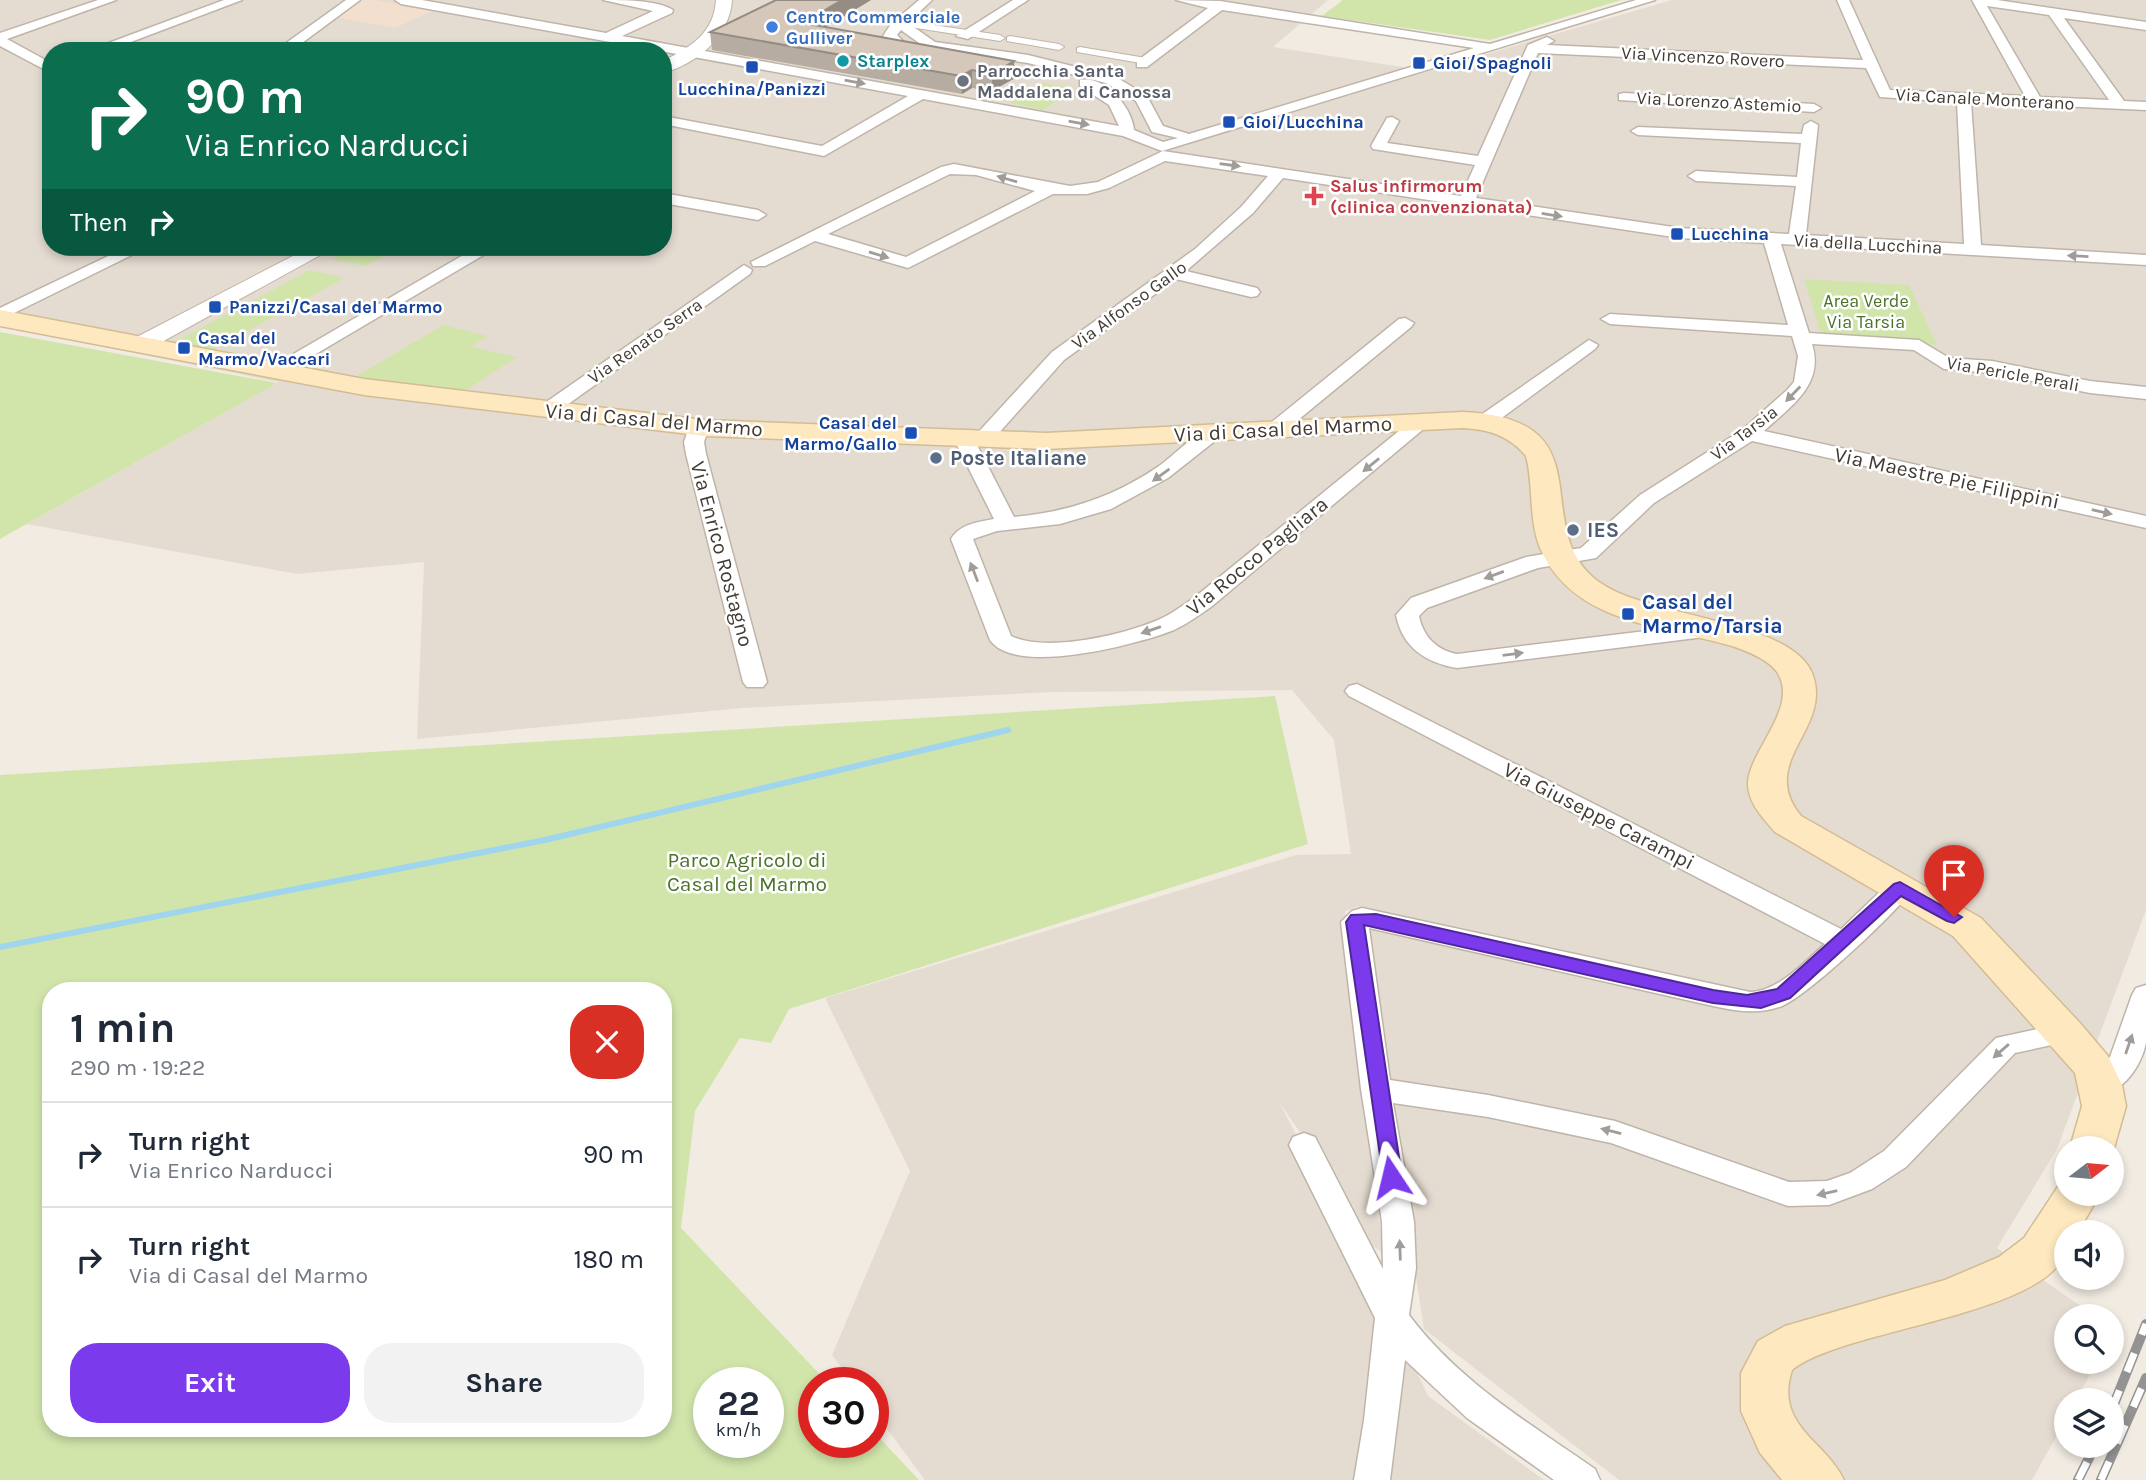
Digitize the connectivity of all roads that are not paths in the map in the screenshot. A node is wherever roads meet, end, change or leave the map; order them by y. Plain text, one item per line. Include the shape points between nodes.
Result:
1 (110, 0) edge
2 (236, 0) edge
3 (354, 0) edge
4 (401, 0) edge
5 (609, 0) edge
6 (724, 0) edge
7 (926, 0) edge
8 (1022, 0) edge
9 (1182, 0) edge
10 (1631, 0) edge
11 (1649, 0) edge
12 (1843, 0) edge
13 (1220, 5) junction
14 (1328, 6) dead end
15 (1612, 9) junction
16 (2053, 12) junction
17 (1312, 18) junction
18 (900, 23) junction
19 (2146, 26) edge
20 (1588, 29) dead end
21 (966, 35) junction
22 (609, 37) junction
23 (0, 39) edge
24 (119, 42) edge
25 (294, 42) edge
26 (636, 42) edge
27 (1489, 46) junction
28 (1059, 47) dead end
29 (672, 49) edge
30 (1535, 49) junction
31 (1080, 50) dead end
32 (691, 52) junction
33 (1144, 62) joint
34 (42, 63) edge
35 (672, 63) edge
36 (1871, 64) junction
37 (1122, 85) junction
38 (1098, 89) junction
39 (922, 94) junction
40 (1623, 97) dead end
41 (1964, 98) junction
42 (2035, 101) junction
43 (2120, 105) junction
44 (2146, 106) edge
45 (1392, 121) dead end
46 (672, 122) edge
47 (1214, 131) junction
48 (1637, 131) dead end
49 (1127, 132) junction
50 (1809, 139) junction
51 (1163, 151) junction
52 (1485, 162) junction
53 (1280, 172) junction
54 (1696, 176) dead end
55 (1804, 182) junction
56 (1047, 191) junction
57 (672, 200) edge
58 (1466, 202) junction
59 (758, 215) dead end
60 (813, 235) junction
61 (1772, 239) junction
62 (1797, 240) junction
63 (1973, 250) junction
64 (122, 256) edge
65 (309, 256) edge
66 (473, 256) edge
67 (2146, 260) edge
68 (1172, 273) junction
69 (1251, 292) dead end
70 (0, 317) edge
71 (1610, 319) dead end
72 (1405, 323) dead end
73 (1802, 334) junction
74 (141, 344) junction
75 (1589, 345) dead end
76 (275, 370) junction
77 (2146, 393) edge
78 (546, 411) junction
79 (1423, 421) junction
80 (1485, 421) junction
81 (699, 427) junction
82 (1273, 430) junction
83 (1215, 433) junction
84 (1749, 434) junction
85 (973, 439) junction
86 (2146, 522) edge
87 (1008, 526) junction
88 (1560, 558) junction
89 (1712, 630) junction
90 (755, 682) dead end
91 (1357, 691) dead end
92 (1900, 888) junction
93 (1842, 941) junction
94 (2146, 995) edge
95 (2065, 1033) junction
96 (2101, 1085) junction
97 (1376, 1089) junction
98 (2095, 1136) edge
99 (1304, 1145) dead end
100 (2073, 1206) edge
101 (1392, 1318) junction
102 (1372, 1480) edge
103 (1582, 1480) edge
104 (1818, 1480) edge

1 - 23 street
2 - 24 street
3 - 25 street
4 - 22 street, Via della Lucchina
5 - 22 street via 667,10
6 - 32 street via 720,27
7 - 18 street
8 - 21 street
9 - 13 street
10 - 15 street
11 - 15 street
12 - 36 street, Via Canale Monterano
13 - 17 street
13 - 33 street
14 - 17 street
15 - 27 street
16 - 19 street
16 - 42 street via 1978,1
16 - 43 street
17 - 27 street
18 - 21 street
18 - 37 street via 930,45 1062,66
18 - 38 street via 891,38 907,49 1065,76
20 - 30 street via 1535,45
21 - 28 street
22 - 26 street, Via della Lucchina
23 - 34 street
27 - 47 street
29 - 32 street, Via della Lucchina
30 - 36 street, Via Vincenzo Rovero
30 - 52 street
31 - 33 street
32 - 35 street
32 -> 39 street, Via della Lucchina
36 - 41 street, Via Canale Monterano via 1885,94
37 - 38 street
37 - 47 street via 1142,99 1160,131
38 - 49 street via 1124,116
39 - 46 street via 824,151
39 -> 49 street, Via della Lucchina
40 - 50 street, Via Lorenzo Astemio via 1815,100
41 - 42 street, Via Canale Monterano
41 - 63 street
42 - 43 street, Via Canale Monterano
43 - 44 street, Via Canale Monterano
45 - 52 street via 1378,146
47 - 51 street
48 - 50 street
49 - 51 street, Via della Lucchina
50 - 55 street
51 -> 53 street, Via della Lucchina
51 - 56 street via 1101,188
52 - 58 street
53 - 58 street, Via della Lucchina
53 - 68 street, Via Alfonso Gallo via 1247,210
54 - 55 street
55 - 62 street
56 -> 60 street, Via Renato Serra via 967,168 943,172
60 -> 56 street via 908,263
57 - 59 street
58 -> 61 street, Via della Lucchina via 1670,232
60 - 78 street, Via Renato Serra via 752,266
61 - 62 street, Via della Lucchina
61 - 73 street, Via Tarsia
62 - 63 street, Via della Lucchina
67 -> 63 street, Via della Lucchina
64 - 70 street
65 - 74 street
66 - 76 street
68 - 69 street
68 - 85 street, Via Alfonso Gallo via 1058,356
70 - 74 main road, Via di Casal del Marmo
71 - 73 street, Via Pericle Perali
72 - 82 street
73 - 77 street, Via Pericle Perali via 1919,345 1944,363
73 -> 84 street, Via Tarsia via 1807,364 1801,386
74 - 76 main road, Via di Casal del Marmo
75 - 80 street
76 - 78 main road, Via di Casal del Marmo
78 - 81 main road, Via di Casal del Marmo
79 - 80 main road, Via di Casal del Marmo
79 - 82 main road, Via di Casal del Marmo
79 -> 87 street, Via Rocco Pagliara via 1203,602 1175,621 1131,636 1037,650 1014,649 1004,643 962,538 973,530
80 - 88 main road, Via di Casal del Marmo via 1517,433 1539,453
81 - 85 main road, Via di Casal del Marmo
81 - 90 street, Via Enrico Rostagno via 695,454
82 - 83 main road, Via di Casal del Marmo
83 - 85 main road, Via di Casal del Marmo via 1085,440
83 -> 87 street, Via Rocco Pagliara via 1128,496 1065,517
84 -> 86 street, Via Maestre Pie Filippini
84 - 88 street, Via Tarsia via 1647,499 1588,553
85 - 87 street
88 - 89 main road, Via di Casal del Marmo via 1577,582 1601,599
88 -> 89 street, Via Tarsia via 1524,565 1419,603 1408,611 1409,625 1429,653 1457,661
89 - 92 main road, Via di Casal del Marmo via 1774,652 1798,678 1797,711 1766,781 1774,808 1804,835
91 - 93 street, Via Giuseppe Carampi
92 - 93 street
92 - 95 main road, Via di Casal del Marmo via 1967,927
93 - 97 street via 1783,994 1747,1002 1362,918 1354,922
96 -> 94 street via 2112,1079 2126,1054
95 - 96 main road, Via di Casal del Marmo
95 -> 97 street via 2006,1045 1895,1159 1853,1185 1816,1195 1788,1194 1615,1132
96 - 98 main road via 2104,1106
101 -> 97 street via 1400,1244
99 - 101 street
100 - 104 main road via 2041,1251 2018,1268 1946,1298 1796,1344 1771,1359 1764,1393 1771,1426 1783,1447
101 - 102 street
101 - 103 street via 1435,1372

